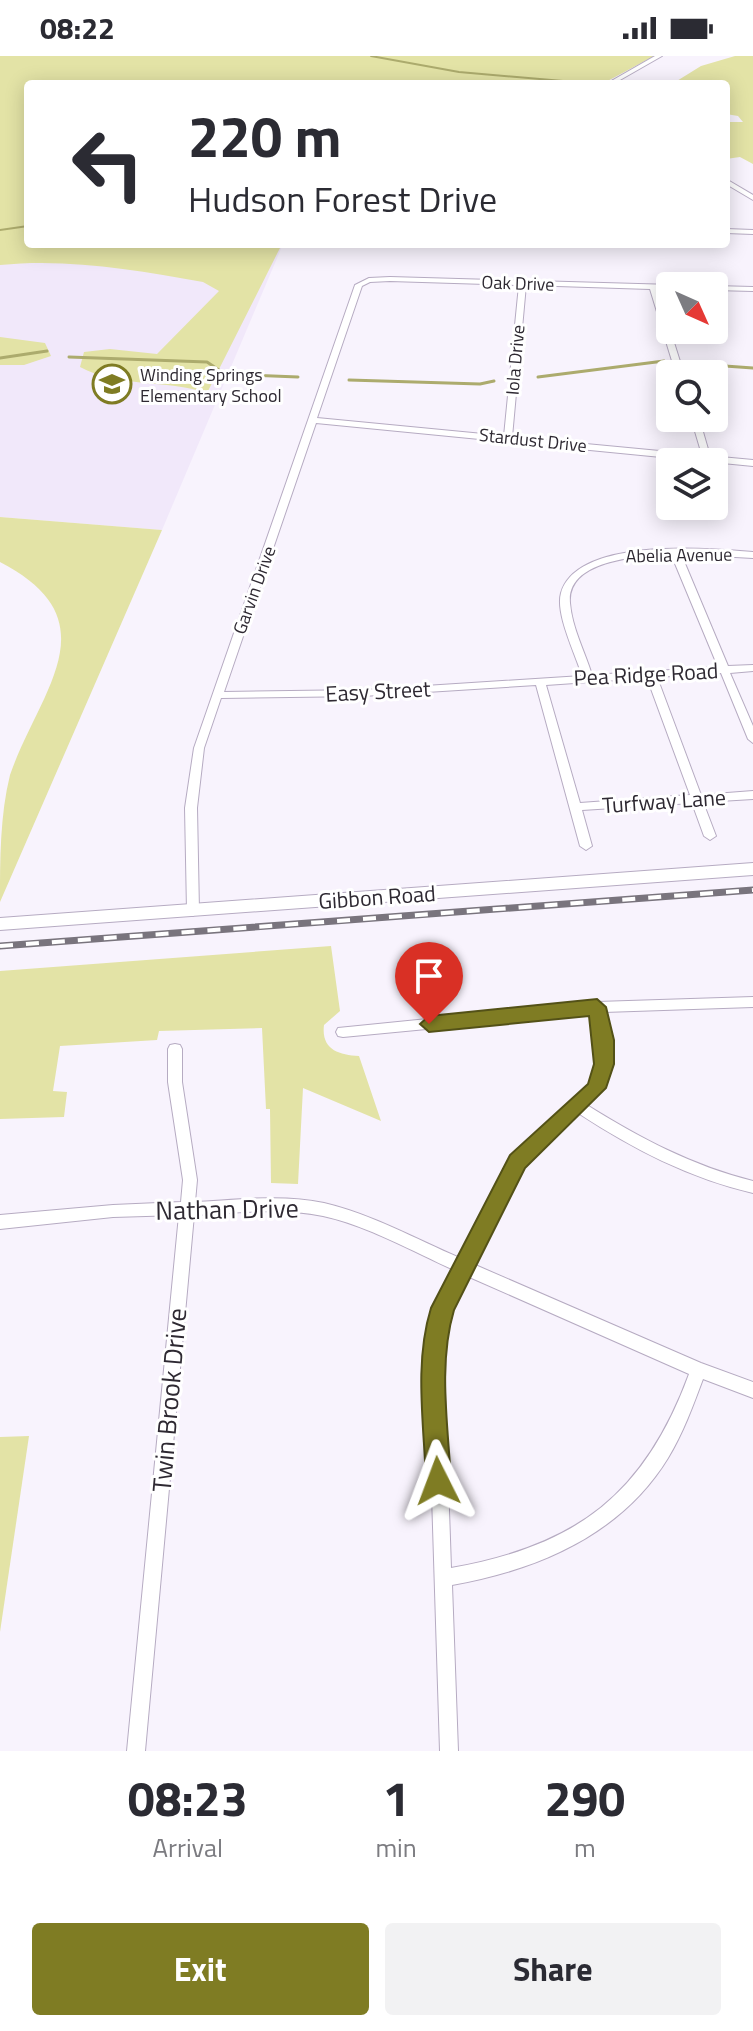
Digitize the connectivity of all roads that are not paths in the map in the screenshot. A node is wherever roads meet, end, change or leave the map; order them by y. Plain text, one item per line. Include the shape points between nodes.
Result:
1 (659, 56) edge
2 (616, 80) edge
3 (730, 184) edge
4 (753, 198) edge
5 (730, 231) edge
6 (753, 232) edge
7 (367, 281) joint
8 (523, 284) junction
9 (653, 287) joint
10 (728, 288) edge
11 (753, 289) edge
12 (676, 360) edge
13 (313, 420) junction
14 (508, 437) junction
15 (656, 453) edge
16 (728, 461) edge
17 (753, 463) edge
18 (676, 554) junction
19 (753, 555) edge
20 (753, 668) edge
21 (724, 670) junction
22 (651, 674) junction
23 (588, 678) junction
24 (540, 681) junction
25 (216, 695) junction
26 (753, 739) edge
27 (753, 795) edge
28 (696, 799) junction
29 (575, 807) junction
30 (710, 836) dead end
31 (586, 846) dead end
32 (753, 869) edge
33 (193, 911) junction
34 (0, 924) edge
35 (753, 1002) edge
36 (597, 1007) junction
37 (343, 1032) dead end
38 (175, 1049) dead end
39 (579, 1107) junction
40 (753, 1187) edge
41 (186, 1209) junction
42 (0, 1222) edge
43 (465, 1266) junction
44 (698, 1370) junction
45 (753, 1390) edge
46 (442, 1578) junction
47 (136, 1751) edge
48 (449, 1751) edge

1 - 2 street
3 - 4 street
5 - 6 street
7 - 8 street, Oak Drive
7 - 13 street, Garvin Drive via 355,294
8 - 9 street, Oak Drive
8 - 14 street, Iola Drive
9 - 12 street
10 - 11 street
13 - 14 street, Stardust Drive
13 - 25 street, Garvin Drive
14 - 15 street, Stardust Drive
16 - 17 street, Stardust Drive
18 - 19 street, Abelia Avenue
18 - 21 street
18 - 23 street, Abelia Avenue via 606,559 570,580 565,603
20 - 21 street, Pea Ridge Road
21 - 22 street, Pea Ridge Road
21 - 26 street
22 - 23 street, Pea Ridge Road
22 - 28 street
23 - 24 street, Pea Ridge Road
24 - 25 street, Easy Street via 302,696
24 - 29 street
25 - 33 street, Garvin Drive via 193,777
27 - 28 street, Turfway Lane
28 - 29 street, Turfway Lane
28 - 30 street
29 - 31 street
32 - 33 main road, Gibbon Road
33 - 34 main road, Gibbon Road
35 - 36 street
36 - 37 street
36 - 39 street via 604,1064 596,1088
38 - 41 street, Twin Brook Drive via 190,1180
39 - 40 street via 647,1150 712,1177
39 - 43 street via 517,1161
41 - 42 street, Nathan Drive
41 - 43 street, Nathan Drive via 290,1205 325,1210
41 - 47 street, Twin Brook Drive
43 - 44 street, Nathan Drive
43 - 46 street via 435,1335
44 - 45 street, Nathan Drive
44 - 46 street via 667,1448 633,1491 608,1512 562,1546 519,1564
46 - 48 street

